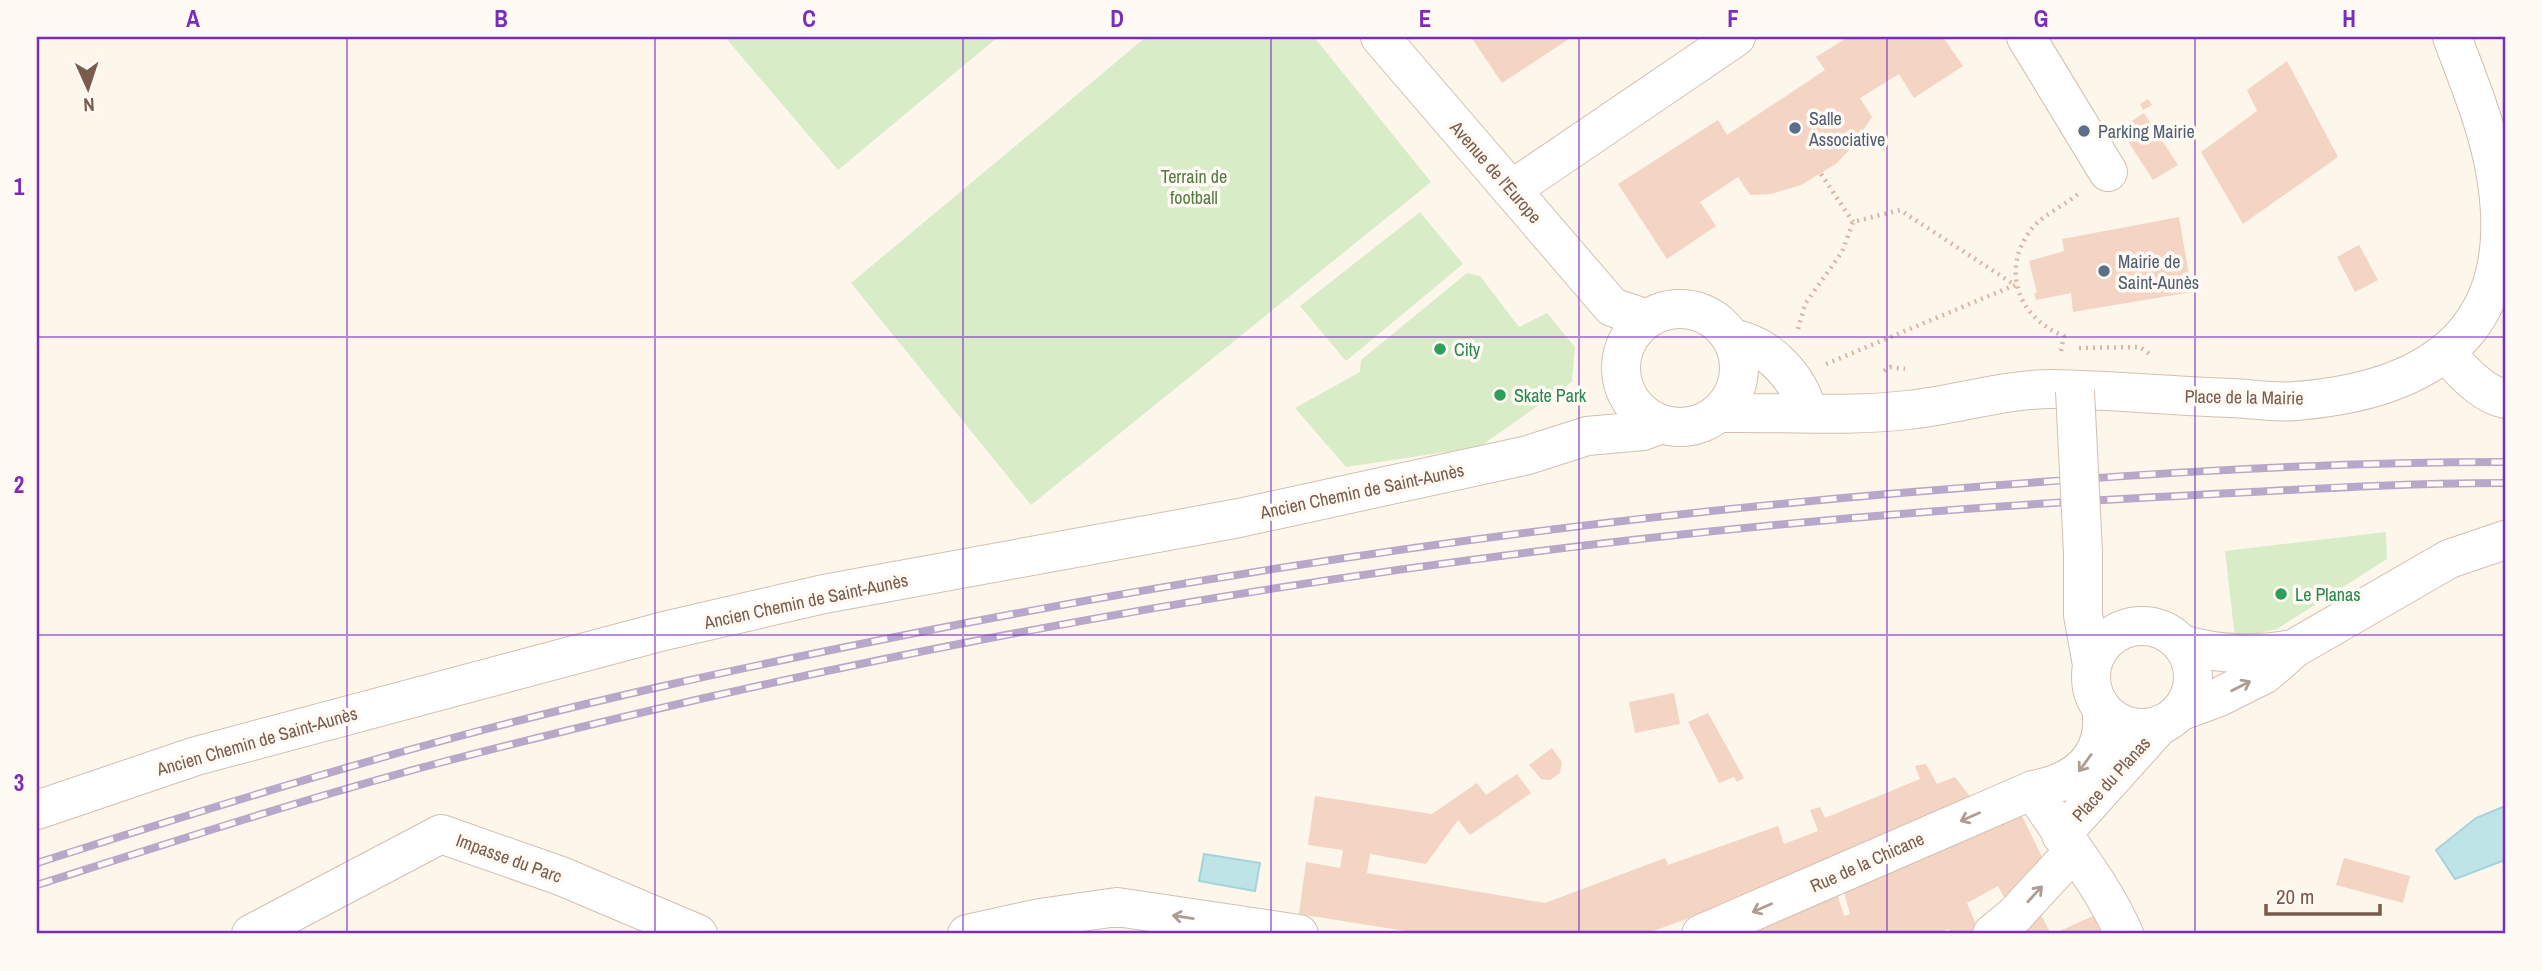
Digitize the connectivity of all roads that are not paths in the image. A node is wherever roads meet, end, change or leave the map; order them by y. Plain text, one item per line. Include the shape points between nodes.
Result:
1 (1380, 37) edge
2 (1695, 37) edge
3 (1736, 37) edge
4 (2026, 37) edge
5 (2452, 37) edge
6 (2108, 172) dead end
7 (1504, 183) junction
8 (1629, 313) junction
9 (1731, 338) junction
10 (2447, 354) junction
11 (1622, 376) junction
12 (1738, 377) junction
13 (2075, 391) junction
14 (1792, 393) junction
15 (2505, 399) edge
16 (1719, 412) junction
17 (1662, 424) junction
18 (1587, 436) junction
19 (2505, 540) edge
20 (2084, 558) junction
21 (2145, 626) junction
22 (2181, 644) junction
23 (2295, 649) junction
24 (2092, 665) junction
25 (2101, 708) junction
26 (2170, 718) junction
27 (2033, 790) junction
28 (37, 810) edge
29 (2067, 843) junction
30 (677, 931) edge
31 (251, 934) edge
32 (967, 934) edge
33 (1299, 934) edge
34 (1701, 934) edge
35 (1992, 934) edge
36 (2124, 934) edge

1 - 7 street, Avenue de l'Europe
2 - 7 street
3 - 7 street
4 - 6 street
5 - 10 street via 2493,160 2499,225 2491,285 2480,311
7 - 8 street, Avenue de l'Europe
8 - 9 street via 1683,309 1702,313
8 - 11 street
9 - 12 street via 1738,357
9 - 14 street via 1749,341
10 - 13 street, Place de la Mairie via 2391,384 2294,401
10 - 15 street via 2482,387
11 - 17 street via 1632,402 1645,416
11 - 18 street via 1608,411
12 - 14 street
12 - 16 street
13 - 14 street via 2009,392 1910,410
13 - 20 street, bridge
14 - 16 street
16 - 17 street via 1691,425
17 - 18 street, Ancien Chemin de Saint-Aunès via 1643,431
18 - 28 street, Ancien Chemin de Saint-Aunès via 1528,455 1252,515 824,594 664,631 196,756
19 - 23 street via 2449,559
20 - 21 street via 2106,598
20 - 24 street via 2083,615
21 - 22 street via 2165,631
21 - 24 street via 2111,636
22 - 23 street via 2226,655 2259,656
22 - 26 street via 2193,679 2191,691
26 -> 23 street via 2265,674
24 - 25 street via 2092,687
25 - 26 street via 2129,726
25 -> 27 street, Place du Planas via 2102,740 2075,777
26 - 29 street, Place du Planas
27 - 29 street, Place du Planas
27 -> 34 street, Rue de la Chicane
35 -> 29 street via 2015,915
29 - 36 street via 2109,899
30 - 31 street, Impasse du Parc via 561,876 441,834
33 -> 32 street via 1117,907

